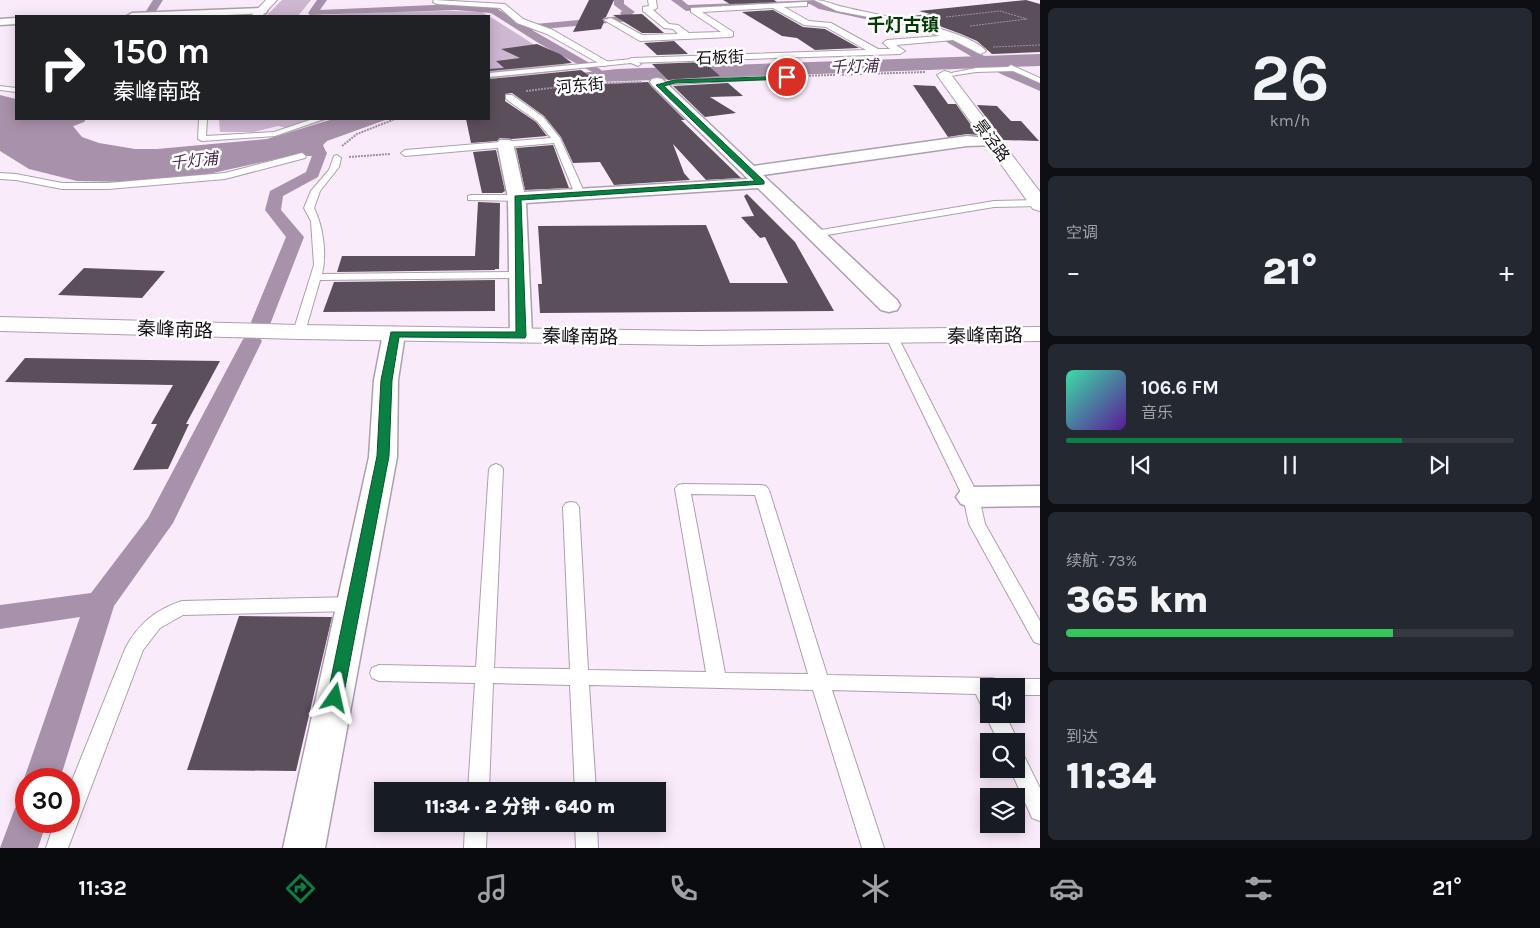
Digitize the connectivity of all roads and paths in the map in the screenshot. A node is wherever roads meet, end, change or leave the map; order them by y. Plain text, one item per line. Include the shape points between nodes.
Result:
1 (272, 0) edge
2 (438, 0) edge
3 (652, 0) edge
4 (710, 0) edge
5 (722, 0) edge
6 (818, 0) edge
7 (800, 2) edge
8 (775, 6) junction
9 (259, 14) edge
10 (167, 15) edge
11 (939, 18) dead end
12 (608, 20) dead end
13 (0, 22) edge
14 (15, 22) edge
15 (965, 27) dead end
16 (686, 36) junction
17 (954, 37) junction
18 (932, 39) junction
19 (1040, 45) edge
20 (979, 50) joint
21 (877, 52) junction
22 (707, 57) junction
23 (635, 63) joint
24 (601, 64) junction
25 (988, 70) joint
26 (490, 75) edge
27 (944, 75) joint
28 (787, 77) dead end
29 (1040, 81) edge
30 (658, 84) junction
31 (0, 88) edge
32 (15, 90) edge
33 (519, 92) dead end
34 (509, 97) dead end
35 (203, 120) edge
36 (317, 120) edge
37 (393, 120) edge
38 (557, 140) junction
39 (992, 142) junction
40 (505, 143) junction
41 (405, 153) joint
42 (302, 156) dead end
43 (337, 158) junction
44 (0, 176) edge
45 (756, 177) junction
46 (580, 194) junction
47 (471, 198) dead end
48 (517, 198) junction
49 (1040, 203) edge
50 (815, 234) junction
51 (520, 275) junction
52 (316, 277) junction
53 (889, 305) dead end
54 (0, 324) edge
55 (299, 332) junction
56 (394, 334) junction
57 (1040, 334) edge
58 (521, 336) junction
59 (892, 337) junction
60 (496, 469) dead end
61 (1040, 496) edge
62 (971, 497) junction
63 (571, 507) dead end
64 (354, 604) junction
65 (1040, 638) edge
66 (379, 672) dead end
67 (484, 675) junction
68 (579, 677) junction
69 (717, 680) junction
70 (820, 683) junction
71 (1025, 687) edge
72 (1040, 688) edge
73 (980, 691) edge
74 (1024, 778) edge
75 (478, 782) edge
76 (585, 782) edge
77 (80, 786) edge
78 (1040, 811) edge
79 (476, 832) edge
80 (586, 832) edge
81 (62, 833) edge
82 (57, 848) edge
83 (304, 848) edge
84 (475, 848) edge
85 (587, 848) edge
86 (873, 848) edge

1 - 9 street
2 - 24 street via 502,6 520,21 550,32
3 - 16 street via 653,8 646,9
4 - 5 street
6 - 17 street via 840,9 902,21
7 - 8 street
7 - 18 street via 829,12 903,28
8 - 16 street via 694,10 730,34
8 - 21 street via 807,23 828,25
9 - 10 street
11 - 15 path via 1000,11 1028,19
12 - 16 street via 640,38
13 - 14 street
16 - 22 street
17 - 18 street, 石板街
17 - 20 street
18 - 21 street, 石板街 via 887,43 900,51
19 - 20 path
21 - 22 street, 石板街
22 - 23 street, 石板街
23 - 24 lane, 石板街
24 - 26 lane, 石板街
25 - 27 lane
25 - 29 lane via 1010,68
27 - 39 street, 景泾路
28 - 30 lane
30 - 33 path, 河东街 via 584,84
30 - 45 street
31 - 32 lane
34 - 38 lane via 540,119
35 - 36 lane via 202,139 279,134
37 - 43 path via 357,134 343,145
38 - 40 lane
38 - 46 lane
39 - 45 street via 967,141
39 - 49 street, 景泾路
40 - 41 lane
40 - 48 street
41 - 43 path
42 - 44 lane via 225,176 118,185 62,186 16,176
43 - 52 lane via 328,178 316,189 309,208 316,221 319,266
45 - 46 street
45 - 50 street
46 - 48 street
47 - 48 lane
48 - 51 street
49 - 50 lane via 994,204
50 - 53 street
51 - 52 lane
51 - 58 street
52 - 55 lane
54 - 55 street, 秦峰南路
55 - 56 street, 秦峰南路
56 - 58 street, 秦峰南路
56 - 64 street via 386,380 383,456
57 - 59 street, 秦峰南路
58 - 59 street, 秦峰南路
59 - 62 lane
60 - 67 lane
61 - 62 street
62 - 65 lane via 977,524
63 - 68 lane
64 - 77 lane via 182,608 166,614 140,636
64 - 83 street
66 - 67 lane
67 - 68 lane
67 - 75 lane
68 - 69 lane
68 - 76 lane
69 - 70 lane
69 - 70 lane via 683,489 761,490
70 - 73 lane
70 - 86 lane
71 - 72 lane
74 - 78 lane
79 - 84 lane
80 - 85 lane
81 - 82 lane

